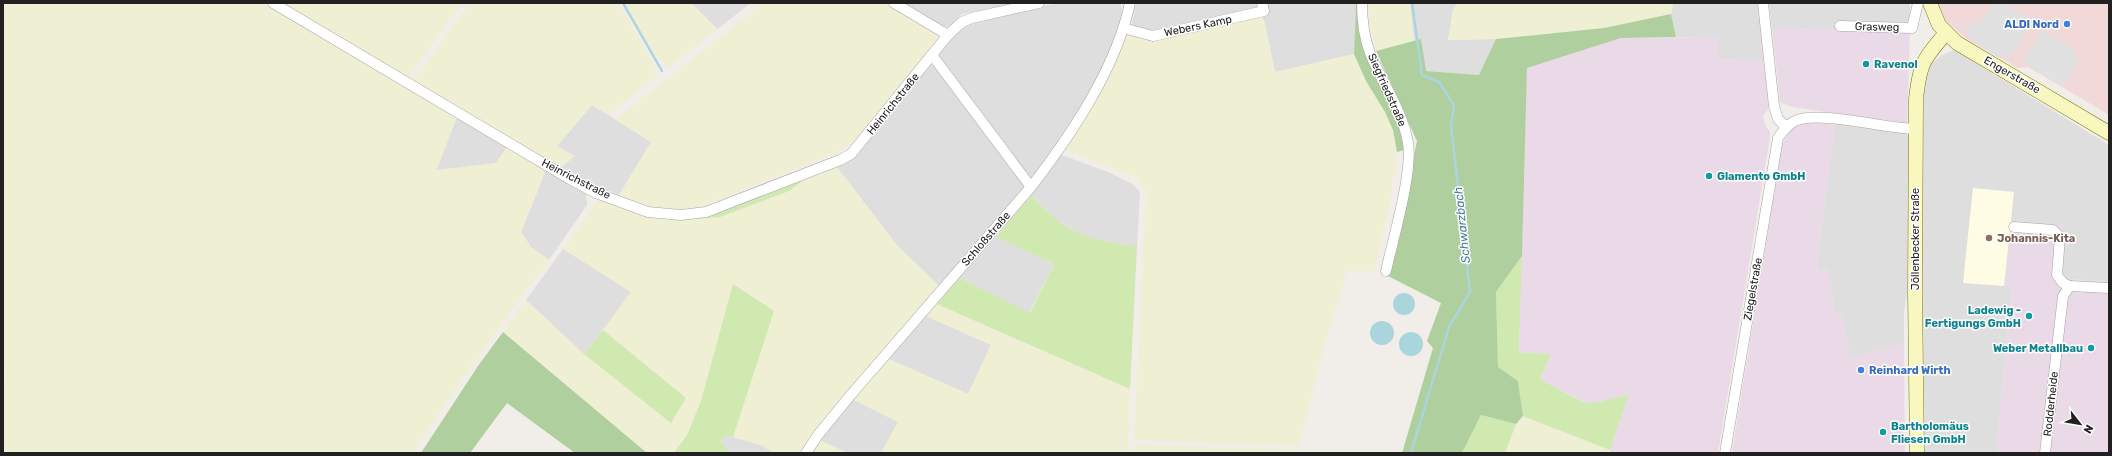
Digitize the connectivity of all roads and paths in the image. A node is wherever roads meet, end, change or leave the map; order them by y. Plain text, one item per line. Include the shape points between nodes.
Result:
1 (273, 3) edge
2 (894, 3) edge
3 (1039, 3) edge
4 (1130, 3) edge
5 (1262, 3) edge
6 (1362, 3) edge
7 (1763, 3) edge
8 (1918, 3) edge
9 (1930, 3) edge
10 (1840, 26) dead end
11 (1123, 28) junction
12 (1946, 34) junction
13 (948, 35) junction
14 (932, 55) junction
15 (1786, 127) junction
16 (1916, 129) junction
17 (2109, 133) edge
18 (1031, 188) junction
19 (2014, 227) dead end
20 (1386, 271) dead end
21 (2070, 286) junction
22 (2109, 288) edge
23 (806, 453) edge
24 (1725, 453) edge
25 (1917, 453) edge
26 (2046, 453) edge

1 - 14 street, Heinrichstraße via 568,178 596,193 648,212 664,214 706,212 851,154
2 - 13 street
3 - 13 street, Heinrichstraße via 972,18 962,22
4 - 11 street, Schloßstraße
5 - 11 street, Webers Kamp via 1264,11 1153,36
6 - 20 street, Siegfriedstraße via 1362,22 1370,53 1403,124 1408,144 1406,177
7 - 15 street via 1774,106 1778,118
8 - 10 street, Grasweg via 1912,28
9 - 12 street, Engerstraße via 1939,25
11 - 18 street, Schloßstraße via 1099,83 1058,150
12 - 16 street, Jöllenbecker Straße via 1923,61 1919,73
12 - 17 street, Engerstraße via 1957,44
13 - 14 street, Heinrichstraße
14 - 18 street
15 - 16 street via 1803,118 1824,118
15 - 24 street, Ziegelstraße via 1778,138
16 - 25 street, Jöllenbecker Straße
18 - 23 street, Schloßstraße via 849,397
19 - 21 street via 2053,230 2058,233 2060,237 2057,275 2063,283
21 - 22 street
21 - 26 street, Rodderheide via 2063,296

